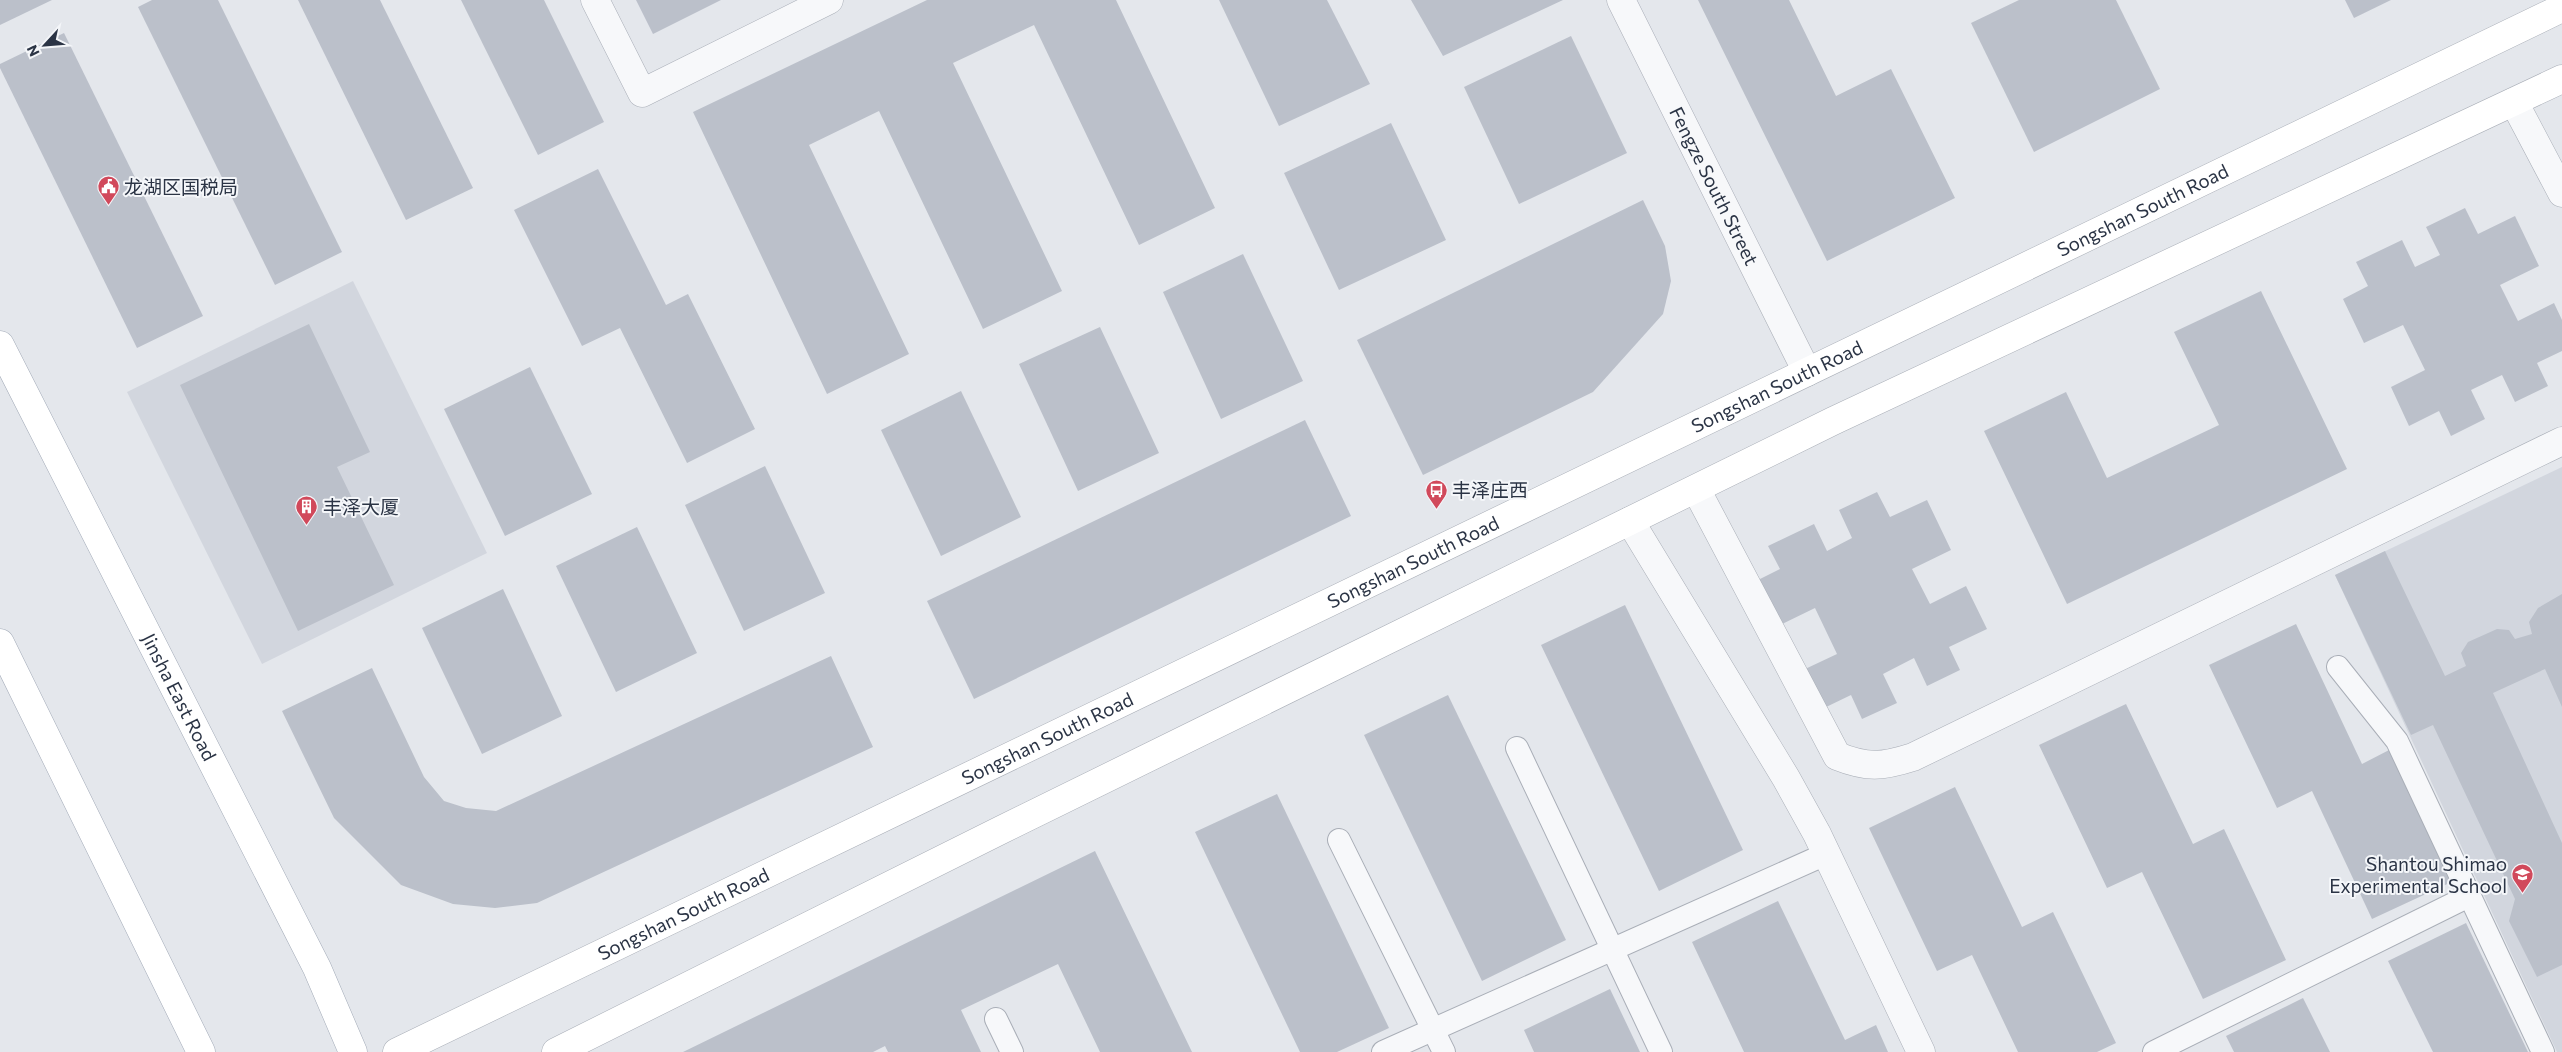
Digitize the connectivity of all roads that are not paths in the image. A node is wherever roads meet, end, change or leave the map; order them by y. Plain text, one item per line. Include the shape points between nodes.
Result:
1 (595, 0) edge
2 (829, 0) edge
3 (1621, 0) edge
4 (2562, 8) edge
5 (2562, 80) edge
6 (2514, 102) junction
7 (2562, 193) edge
8 (0, 345) edge
9 (1807, 372) junction
10 (2562, 440) edge
11 (1696, 489) junction
12 (1630, 521) junction
13 (0, 643) edge
14 (2338, 667) dead end
15 (1517, 748) dead end
16 (1339, 840) dead end
17 (1826, 854) junction
18 (2470, 896) junction
19 (1611, 949) junction
20 (996, 1019) dead end
21 (1433, 1028) junction
22 (202, 1052) edge
23 (353, 1052) edge
24 (397, 1052) edge
25 (556, 1052) edge
26 (1012, 1052) edge
27 (1383, 1052) edge
28 (1444, 1052) edge
29 (1661, 1052) edge
30 (1921, 1052) edge
31 (2154, 1052) edge
32 (2543, 1052) edge

1 - 2 street via 642,93
3 - 9 street, Fengze South Street
4 - 9 street, Songshan South Road
5 - 6 street
6 - 7 street
6 - 11 street via 1833,421
8 - 23 street, Jinsha East Road via 317,968
9 - 24 street, Songshan South Road
10 - 11 street via 1913,757 1884,766 1858,765 1837,756
11 - 12 street
12 - 17 street via 1786,778
12 - 25 street
13 - 22 street
14 - 18 lane via 2397,741
15 - 19 lane
16 - 21 lane
17 - 19 lane
17 - 30 street
18 - 31 lane
18 - 32 lane
19 - 21 lane
19 - 29 lane
20 - 26 lane
21 - 27 lane
21 - 28 lane

